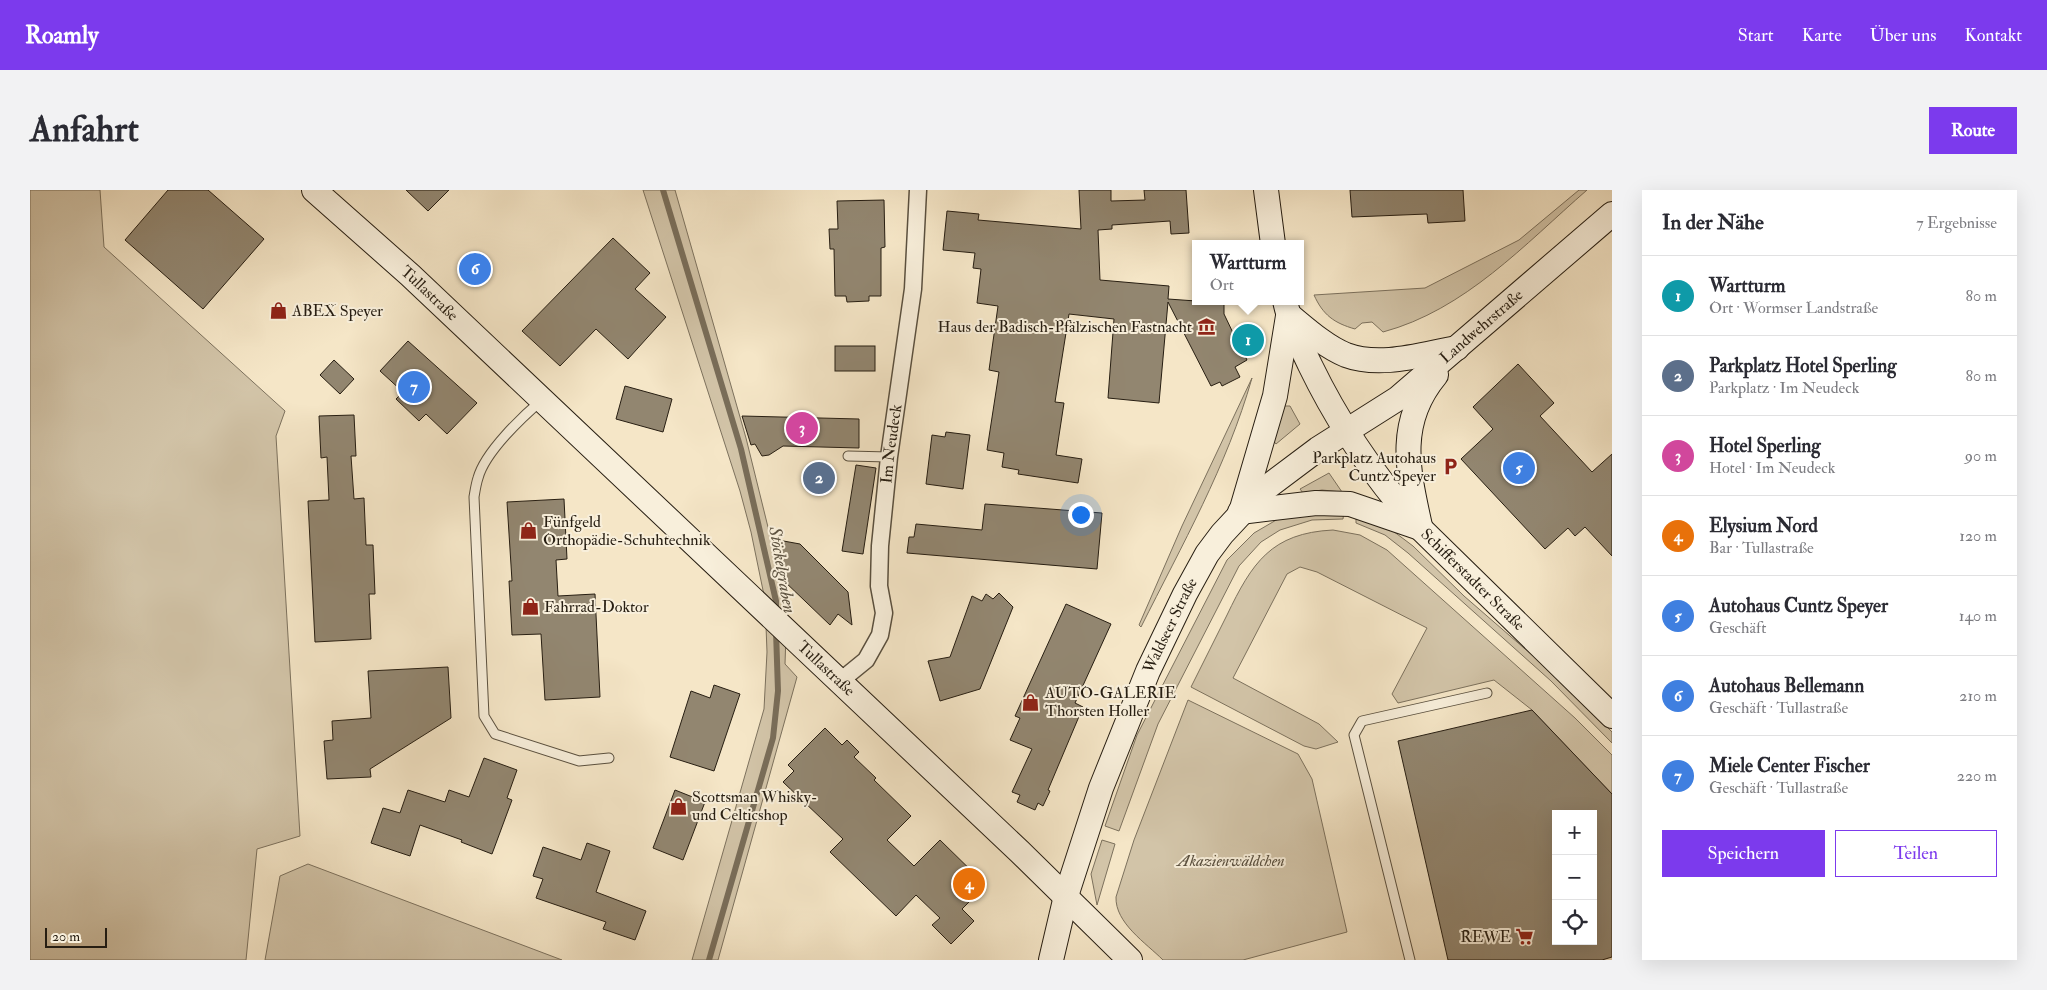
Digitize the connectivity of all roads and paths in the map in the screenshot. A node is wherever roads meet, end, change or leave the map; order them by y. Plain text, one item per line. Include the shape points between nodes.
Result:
1 (314, 190) edge
2 (918, 190) edge
3 (1266, 190) edge
4 (1612, 214) edge
5 (1272, 240) edge
6 (1286, 308) edge
7 (1459, 347) junction
8 (542, 400) junction
9 (1346, 432) junction
10 (848, 456) dead end
11 (889, 457) junction
12 (1240, 512) junction
13 (1420, 528) junction
14 (839, 682) junction
15 (1487, 693) dead end
16 (1612, 716) edge
17 (609, 758) dead end
18 (1066, 896) junction
19 (1051, 960) edge
20 (1130, 960) edge
21 (1410, 960) edge

1 - 8 main road, Tullastraße
2 - 11 street, Im Neudeck via 912,289
3 - 5 main road
4 - 7 main road, Landwehrstraße
6 - 7 main road via 1345,354 1361,359 1400,358
6 - 9 main road, Schifferstadter Straße via 1327,400
6 - 12 main road via 1275,396
7 - 9 main road, Landwehrstraße via 1397,400
7 - 13 main road via 1431,381 1417,405 1407,443 1407,465
8 - 14 main road, Tullastraße
8 - 17 lane via 494,450 478,476 474,497 484,716 496,734 579,761
9 - 12 main road, Waldseer Straße via 1293,466
9 - 13 main road, Schifferstadter Straße
10 - 11 lane
11 - 14 street, Im Neudeck via 880,546 879,586 884,613 880,635 866,660
12 - 13 main road via 1316,503 1350,504
12 - 18 main road, Waldseer Straße via 1207,554 1184,594 1148,671 1100,788
13 - 16 main road, Schifferstadter Straße
14 - 18 main road, Tullastraße
15 - 21 lane via 1362,721 1354,735
18 - 19 main road, Waldseer Straße
18 - 20 main road, Tullastraße

